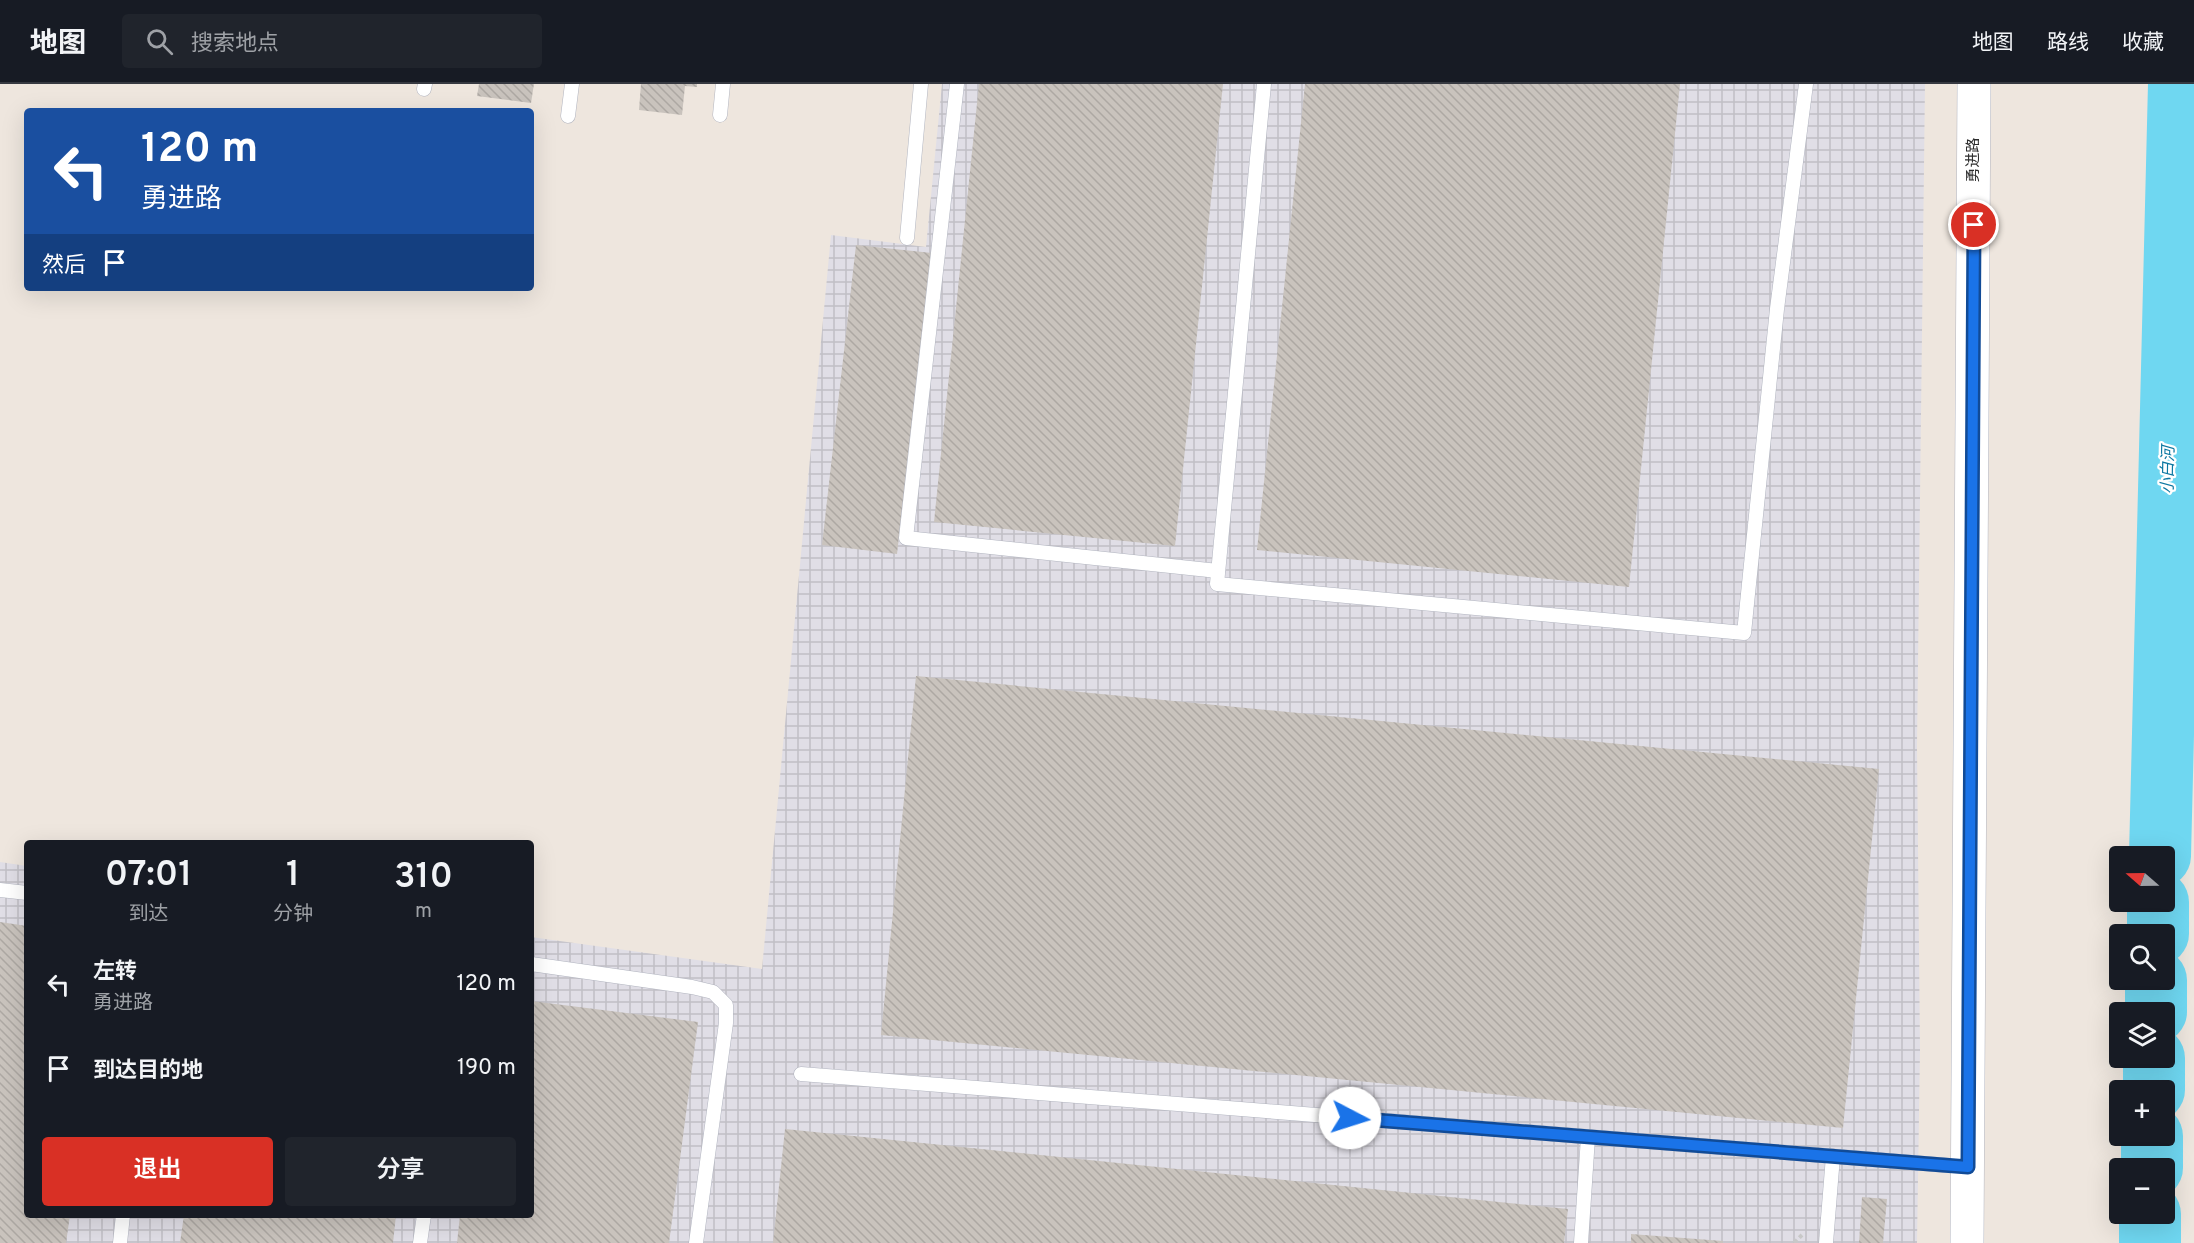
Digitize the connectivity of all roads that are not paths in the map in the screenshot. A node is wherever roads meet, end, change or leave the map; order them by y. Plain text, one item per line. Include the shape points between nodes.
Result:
1 (572, 84) edge
2 (723, 84) edge
3 (921, 84) edge
4 (957, 84) edge
5 (1264, 84) edge
6 (1806, 84) edge
7 (1974, 84) edge
8 (720, 115) dead end
9 (568, 116) dead end
10 (907, 238) dead end
11 (1218, 571) junction
12 (0, 890) edge
13 (24, 893) edge
14 (534, 964) edge
15 (801, 1074) dead end
16 (1588, 1137) junction
17 (1833, 1156) junction
18 (1968, 1167) junction
19 (123, 1218) edge
20 (424, 1218) edge
21 (120, 1243) edge
22 (420, 1243) edge
23 (696, 1243) edge
24 (1581, 1243) edge
25 (1826, 1243) edge
26 (1967, 1243) edge

1 - 9 lane
2 - 8 lane
3 - 10 lane
4 - 11 lane via 906,538
5 - 11 lane
6 - 11 lane via 1777,309 1744,633 1217,584
7 - 18 street, 勇进路
12 - 13 lane
14 - 23 lane via 692,987 713,993 726,1005
15 - 16 lane
16 - 17 lane
16 - 24 lane
17 - 18 lane
17 - 25 lane
18 - 26 street, 勇进路
19 - 21 lane
20 - 22 lane

